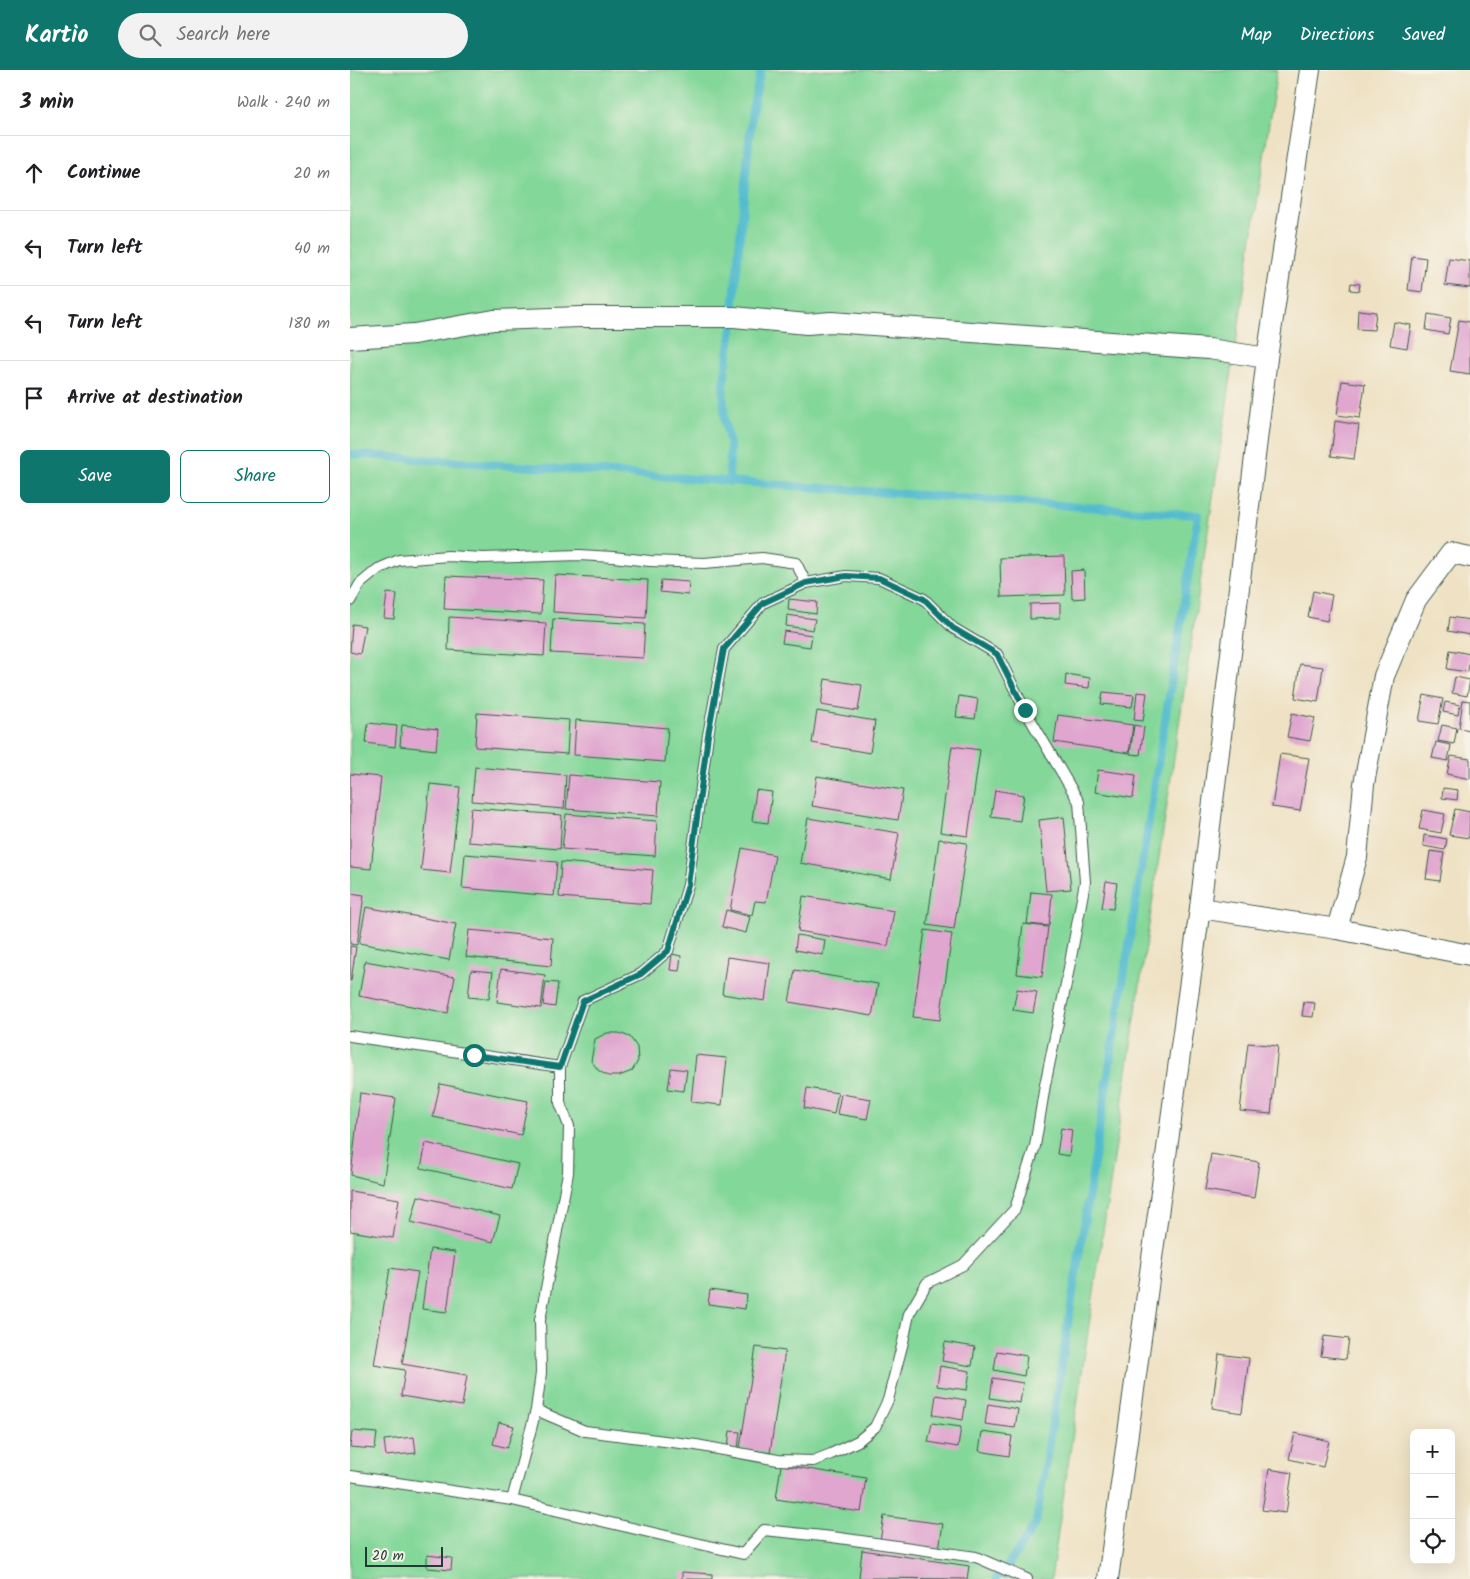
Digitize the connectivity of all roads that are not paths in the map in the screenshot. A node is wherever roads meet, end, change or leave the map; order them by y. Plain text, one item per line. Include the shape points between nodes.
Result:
1 (1310, 70) edge
2 (350, 338) edge
3 (1267, 358) junction
4 (1470, 557) edge
5 (806, 583) junction
6 (350, 601) edge
7 (1200, 908) junction
8 (1337, 929) junction
9 (1470, 955) edge
10 (350, 1036) edge
11 (560, 1067) junction
12 (536, 1410) junction
13 (350, 1476) edge
14 (512, 1500) junction
15 (1027, 1579) edge
16 (1108, 1579) edge

1 - 3 street
2 - 3 street via 414,334 494,320 734,317 1209,349
3 - 7 street
4 - 8 street via 1451,553 1416,600 1384,676 1364,784 1357,857
5 - 6 lane via 796,563 762,558 704,563 579,555 448,556 399,560 378,569 360,584
5 - 11 lane via 763,603 724,649 708,735 688,885 668,951 641,974 583,1001
5 - 12 lane via 846,576 879,578 924,599 953,628 997,654 1025,710 1079,802 1085,882 1034,1146 1015,1209 963,1265 928,1283 909,1314 888,1400 875,1427 858,1441 831,1454 813,1461 778,1460 696,1445 585,1431
7 - 8 street
7 - 16 street
8 - 9 street
10 - 11 lane
11 - 12 lane via 560,1102 569,1126 568,1173 540,1320 541,1373
12 - 14 lane
13 - 14 lane
14 - 15 lane via 743,1554 764,1530 976,1557

